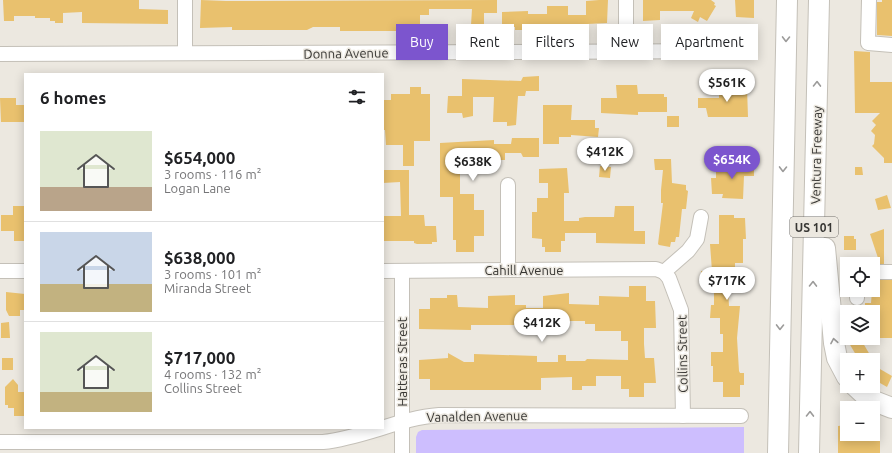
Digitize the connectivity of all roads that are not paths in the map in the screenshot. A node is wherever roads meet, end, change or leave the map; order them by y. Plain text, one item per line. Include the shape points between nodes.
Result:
1 (185, 0) edge
2 (626, 0) edge
3 (787, 0) edge
4 (818, 0) edge
5 (869, 0) edge
6 (626, 24) edge
7 (892, 45) edge
8 (597, 52) edge
9 (185, 53) junction
10 (0, 54) edge
11 (816, 143) junction
12 (508, 185) dead end
13 (701, 217) dead end
14 (508, 270) junction
15 (0, 271) edge
16 (24, 271) edge
17 (384, 271) edge
18 (402, 271) junction
19 (664, 272) junction
20 (880, 272) edge
21 (892, 272) edge
22 (840, 364) edge
23 (863, 393) edge
24 (892, 408) edge
25 (683, 416) junction
26 (741, 416) dead end
27 (402, 422) junction
28 (384, 428) edge
29 (379, 429) edge
30 (0, 442) edge
31 (402, 453) edge
32 (778, 453) edge
33 (809, 453) edge

1 - 9 street
2 - 6 street
3 -> 32 highway, US 101
11 -> 4 highway, Ventura Freeway / US 101
5 - 7 street via 868,43
8 - 9 street, Donna Avenue
9 - 10 street, Donna Avenue
22 -> 11 highway via 831,321
33 -> 11 highway, Ventura Freeway / US 101
12 - 14 street
13 - 19 street via 697,240
14 - 18 street, Cahill Avenue
14 - 19 street, Cahill Avenue
15 - 16 street
17 - 18 street, Cahill Avenue
18 - 27 street, Hatteras Street
19 - 25 street, Collins Street via 669,278 681,310
20 - 21 street
23 - 24 highway via 869,399
25 - 26 street, Vanalden Avenue
25 - 27 street, Vanalden Avenue via 439,415
27 - 28 street, Vanalden Avenue
27 - 31 street, Hatteras Street
29 - 30 street, Vanalden Avenue via 323,442

